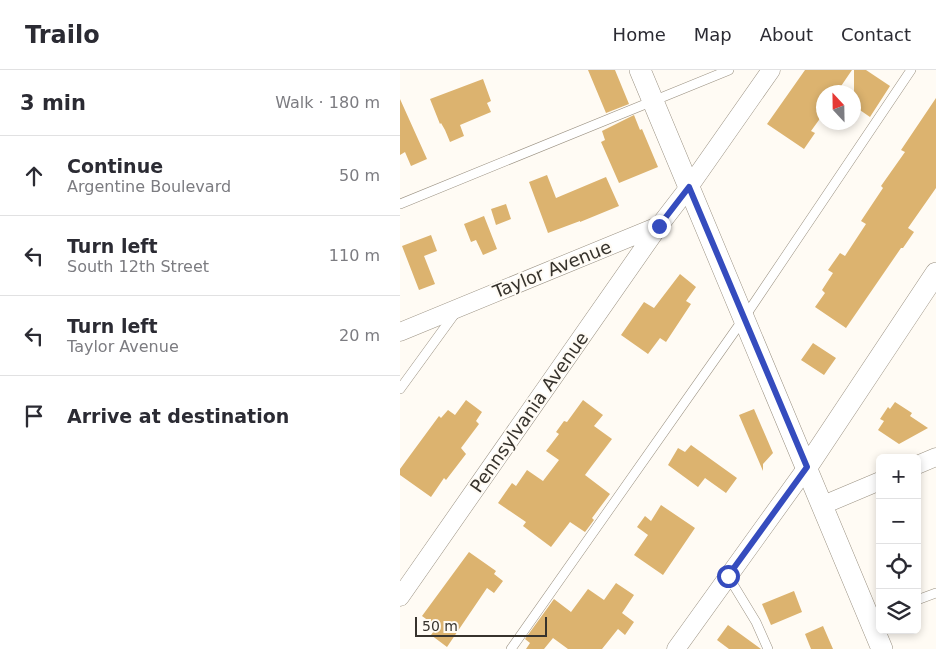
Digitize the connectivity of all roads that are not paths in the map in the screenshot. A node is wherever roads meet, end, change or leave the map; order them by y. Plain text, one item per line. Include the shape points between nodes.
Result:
1 (640, 70) edge
2 (728, 70) edge
3 (771, 70) edge
4 (911, 70) edge
5 (653, 102) junction
6 (689, 187) junction
7 (400, 204) edge
8 (659, 226) junction
9 (936, 273) edge
10 (460, 307) junction
11 (744, 318) junction
12 (400, 332) edge
13 (400, 389) edge
14 (936, 458) edge
15 (921, 464) edge
16 (807, 467) junction
17 (876, 483) edge
18 (823, 506) junction
19 (728, 576) junction
20 (936, 593) edge
21 (400, 597) edge
22 (921, 599) edge
23 (874, 614) edge
24 (511, 649) edge
25 (676, 649) edge
26 (768, 649) edge
27 (882, 649) edge

1 - 5 street
2 - 5 lane
3 - 6 street
4 - 11 lane
5 - 6 street
5 - 7 lane
6 - 8 street
6 - 11 street
8 - 10 street, Taylor Avenue
8 - 21 street, Pennsylvania Avenue
9 - 16 street
10 - 12 street, Taylor Avenue
10 - 13 lane
11 - 16 street
11 - 24 lane
14 - 15 street
16 - 18 street
16 - 19 street
17 - 18 street
18 - 23 street
19 - 25 street
19 - 26 lane
20 - 22 lane
23 - 27 street

